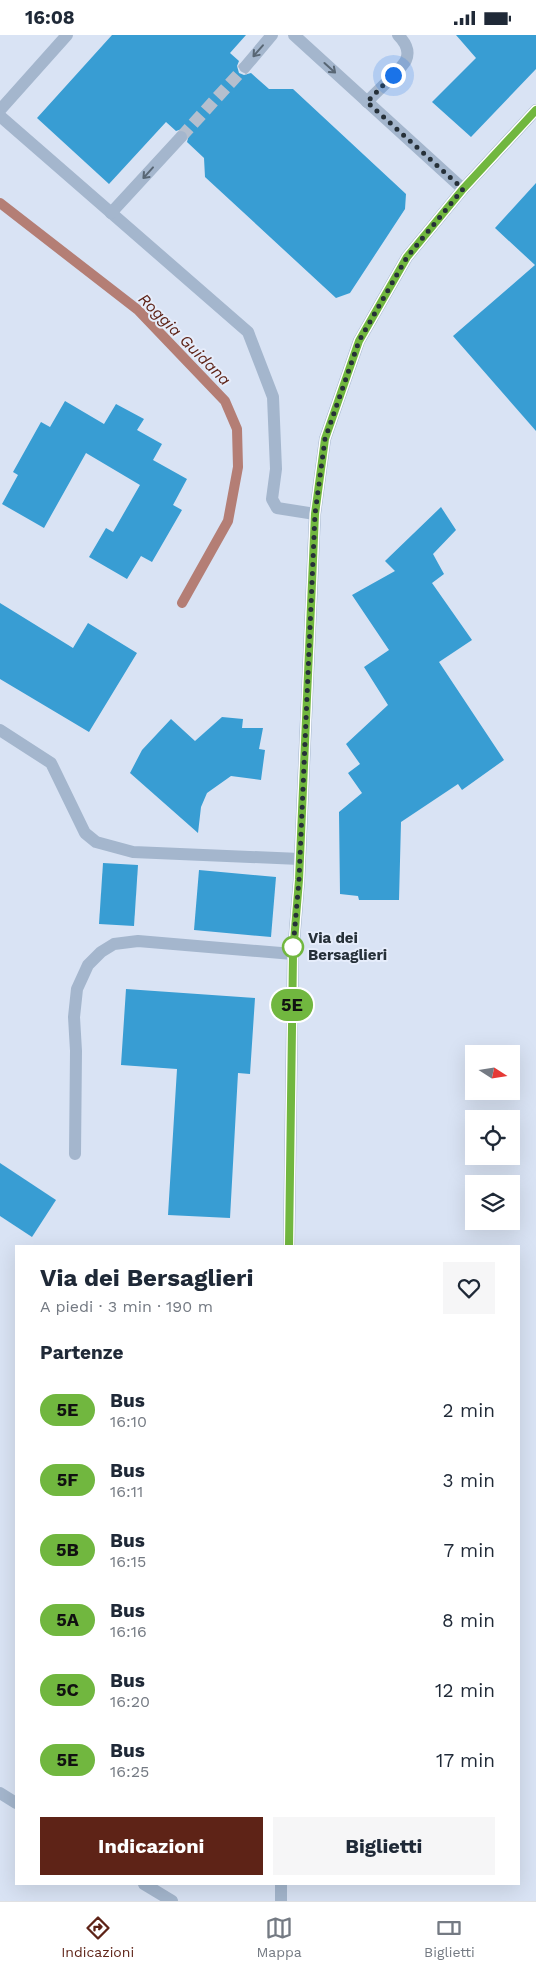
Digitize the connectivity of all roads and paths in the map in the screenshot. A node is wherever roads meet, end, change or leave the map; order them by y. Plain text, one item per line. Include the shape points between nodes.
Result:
1 (67, 35) edge
2 (272, 35) edge
3 (294, 35) edge
4 (398, 35) edge
5 (244, 67) tunnel mouth
6 (367, 102) junction
7 (536, 109) edge
8 (0, 110) edge
9 (0, 116) edge
10 (181, 137) tunnel mouth
11 (463, 189) junction
12 (111, 213) junction
13 (315, 514) junction
14 (0, 730) edge
15 (300, 859) junction
16 (293, 954) junction
17 (75, 1154) dead end
18 (289, 1245) edge
19 (0, 1793) edge
20 (15, 1802) edge
21 (146, 1885) edge
22 (281, 1885) edge
23 (172, 1901) edge
24 (281, 1901) edge

1 - 8 street
2 -> 5 street
3 -> 6 street
4 - 6 street via 408,51 406,61
6 - 11 street
7 - 11 street
9 - 12 street
10 -> 12 street
11 - 13 street via 407,257 359,341 325,439
12 - 13 street via 248,332 273,397 276,469 272,499 277,508
13 - 15 street
14 - 15 street via 51,763 85,833 96,842 133,852
15 - 16 street
16 - 17 street via 138,941 114,944 101,952 88,965 77,989 74,1017
16 - 18 street
19 - 20 street
21 - 23 street
22 - 24 street

